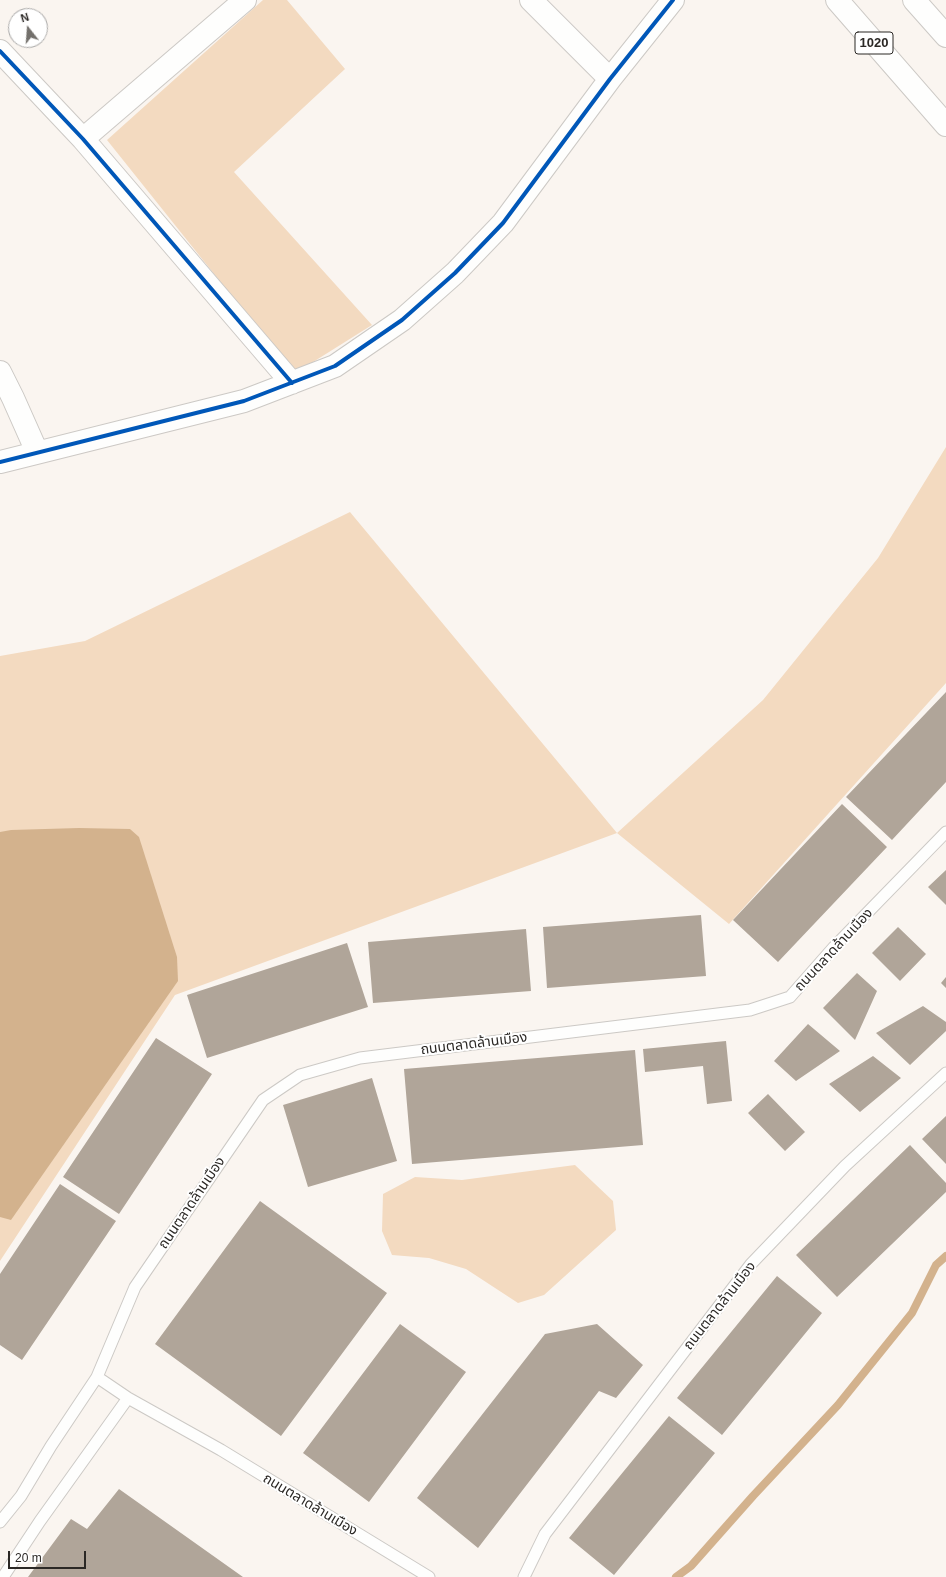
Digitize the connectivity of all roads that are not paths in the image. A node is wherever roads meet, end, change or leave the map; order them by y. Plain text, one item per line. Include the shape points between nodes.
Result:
1 (245, 0) edge
2 (531, 0) edge
3 (673, 0) edge
4 (837, 0) edge
5 (914, 0) edge
6 (946, 36) edge
7 (0, 51) edge
8 (610, 79) junction
9 (946, 125) edge
10 (83, 138) junction
11 (0, 372) edge
12 (292, 383) junction
13 (37, 452) junction
14 (0, 462) edge
15 (946, 832) edge
16 (946, 1073) edge
17 (97, 1377) junction
18 (128, 1398) junction
19 (0, 1522) edge
20 (529, 1574) edge
21 (4, 1577) edge
22 (429, 1577) edge

1 - 10 street
2 - 8 street
3 - 8 street
4 - 9 street, 1020
5 - 6 street
7 - 10 street
8 - 12 street via 503,223 455,273 402,320 347,358 335,366
10 - 12 street
11 - 13 street
12 - 13 street via 244,401
13 - 14 street
15 - 17 lane, ถนนตลาดล้านเมือง via 790,997 750,1010 360,1058 300,1075 262,1100 135,1287
16 - 20 lane, ถนนตลาดล้านเมือง via 845,1166 751,1264 546,1534
17 - 18 lane, ถนนตลาดล้านเมือง
17 - 19 lane, ถนนตลาดล้านเมือง via 21,1496
18 - 21 lane via 40,1521
18 - 22 lane, ถนนตลาดล้านเมือง via 221,1450

